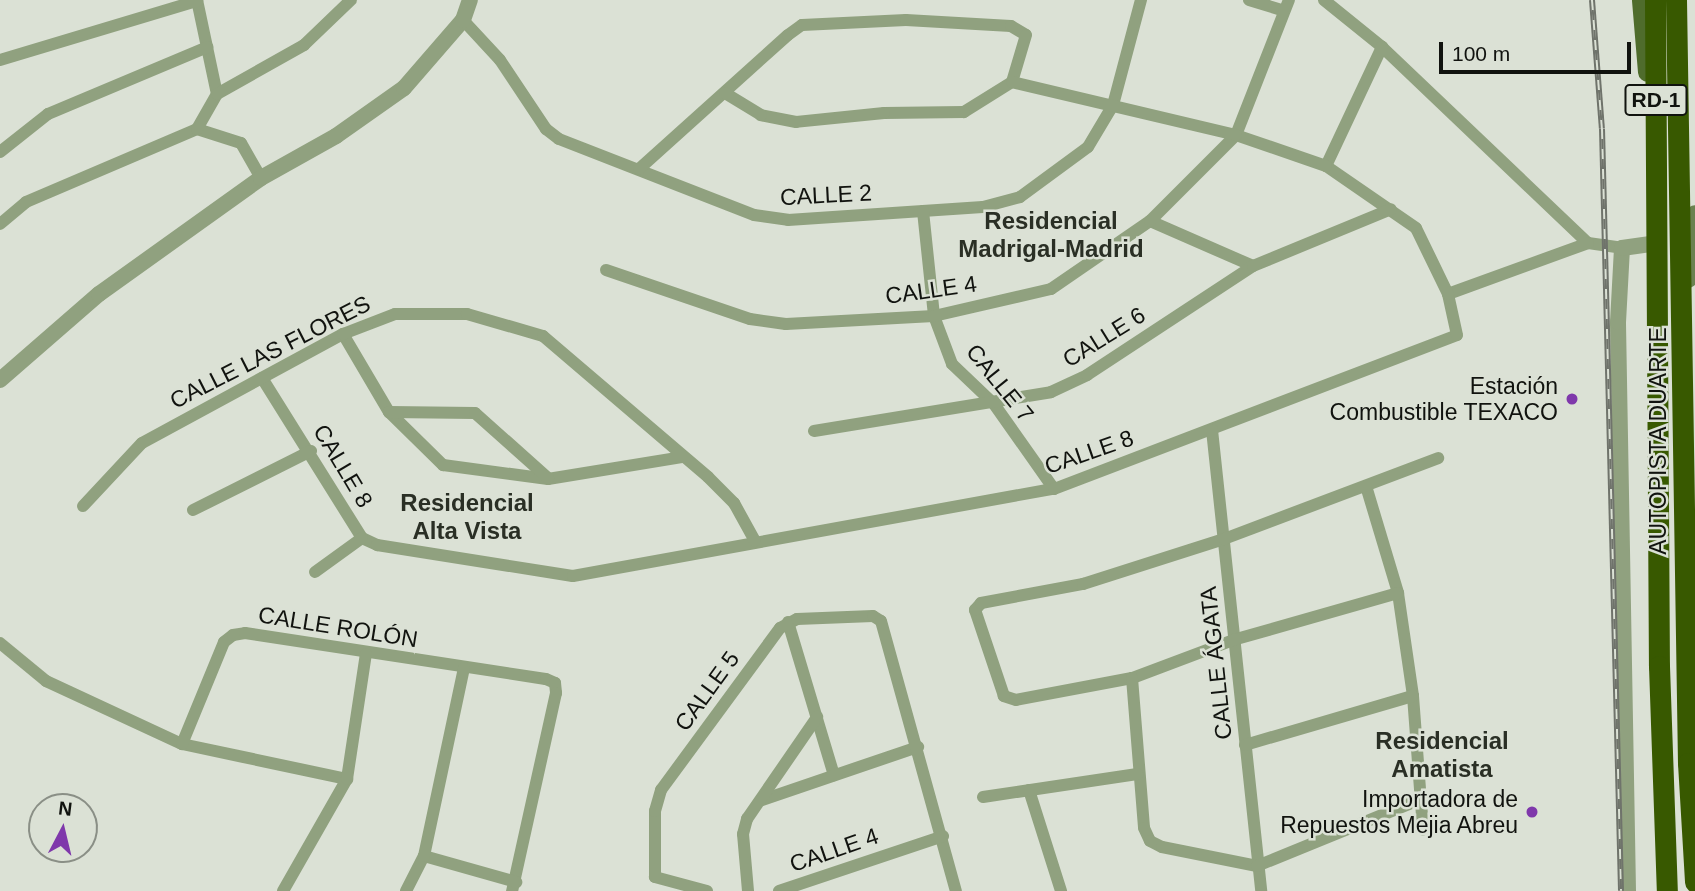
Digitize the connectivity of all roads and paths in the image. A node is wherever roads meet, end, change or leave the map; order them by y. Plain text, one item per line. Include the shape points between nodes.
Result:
1 (351, 0) edge
2 (470, 0) edge
3 (1141, 0) edge
4 (1249, 0) edge
5 (1324, 0) edge
6 (1641, 0) edge
7 (1655, 0) edge
8 (1675, 0) edge
9 (1684, 0) edge
10 (197, 1) edge
11 (1285, 5) edge
12 (463, 20) junction
13 (207, 47) junction
14 (1382, 47) junction
15 (0, 60) edge
16 (1012, 82) junction
17 (725, 93) junction
18 (217, 94) junction
19 (1114, 105) junction
20 (197, 129) junction
21 (1236, 135) junction
22 (0, 152) edge
23 (1677, 160) junction
24 (1326, 166) junction
25 (639, 169) junction
26 (261, 178) junction
27 (1656, 199) junction
28 (1391, 209) junction
29 (923, 211) junction
30 (1695, 214) edge
31 (1150, 220) junction
32 (0, 224) edge
33 (1588, 243) junction
34 (1656, 243) junction
35 (1622, 248) junction
36 (1253, 266) junction
37 (606, 270) dead end
38 (1448, 294) junction
39 (934, 316) junction
40 (1684, 324) junction
41 (343, 334) junction
42 (262, 378) junction
43 (0, 380) edge
44 (994, 404) junction
45 (1689, 407) edge
46 (389, 412) junction
47 (1212, 430) junction
48 (814, 431) dead end
49 (311, 452) junction
50 (683, 457) junction
51 (1438, 458) dead end
52 (1689, 476) edge
53 (548, 478) junction
54 (1366, 486) junction
55 (1054, 489) junction
56 (83, 506) dead end
57 (193, 510) dead end
58 (362, 538) junction
59 (1224, 540) junction
60 (755, 541) junction
61 (315, 572) dead end
62 (1398, 593) junction
63 (788, 622) junction
64 (1236, 639) junction
65 (0, 643) edge
66 (366, 654) junction
67 (464, 668) junction
68 (1132, 678) junction
69 (1413, 696) junction
70 (817, 716) junction
71 (182, 744) junction
72 (1245, 745) junction
73 (918, 747) junction
74 (1137, 774) junction
75 (834, 775) junction
76 (347, 779) junction
77 (1029, 790) junction
78 (983, 797) dead end
79 (1421, 799) junction
80 (762, 800) junction
81 (1423, 830) dead end
82 (943, 836) junction
83 (424, 856) junction
84 (1257, 866) junction
85 (1695, 882) edge
86 (514, 886) edge
87 (284, 891) edge
88 (406, 891) edge
89 (707, 891) edge
90 (748, 891) edge
91 (779, 891) edge
92 (956, 891) edge
93 (1061, 891) edge
94 (1261, 891) edge
95 (1628, 891) edge
96 (1667, 891) edge

1 - 18 street via 304,45
2 - 12 street
3 - 19 street, CALLE 2
4 - 11 street
5 - 14 street
6 - 27 main road
7 - 27 highway, RD-1
8 - 23 highway, AUTOPISTA DUARTE / RD-1
9 - 23 main road
10 - 13 street
10 - 15 street
11 - 21 street, CALLE 4
12 - 25 street, CALLE 2 via 500,60 546,129 559,139
12 - 26 street via 404,88 336,136
13 - 18 street
13 - 22 street via 48,114
14 - 24 street
14 - 33 street
16 - 17 street via 964,112 884,113 796,122 761,115
16 - 17 street via 1026,35 1022,29 906,20 820,21 788,35
16 - 19 street, CALLE 8
17 - 25 street
18 - 20 street
19 - 21 street, CALLE 8
19 - 29 street, CALLE 2 via 1088,147 1020,197 983,207
20 - 26 street via 241,143
20 - 32 street via 26,202
21 - 24 street, CALLE 8
21 - 31 street, CALLE 4
23 - 40 highway, AUTOPISTA DUARTE / RD-1
24 - 28 street, CALLE 8
25 - 29 street, CALLE 2 via 771,219
26 - 43 street via 78,310
27 - 34 highway, AUTOPISTA DUARTE / RD-1
28 - 36 street, CALLE 6
28 - 38 street, CALLE 8 via 1416,228
29 - 39 street, CALLE 7
30 - 40 main road
31 - 36 street
31 - 39 street, CALLE 4 via 1051,289
33 - 35 street
33 - 38 street
34 - 35 street
34 - 96 highway, AUTOPISTA DUARTE / RD-1 via 1659,666
35 - 95 street via 1618,435
36 - 44 street, CALLE 6 via 1087,375 1051,392
37 - 39 street, CALLE 4 via 750,319 786,324
38 - 47 street, CALLE 8 via 1457,323 1457,335 1449,340
39 - 44 street, CALLE 7 via 952,364
40 - 45 highway, AUTOPISTA DUARTE / RD-1
41 - 42 street, CALLE LAS FLORES
41 - 46 street
41 - 50 street, CALLE LAS FLORES via 395,314 467,314 543,335
42 - 49 street, CALLE 8
42 - 56 street, CALLE LAS FLORES via 142,443
44 - 48 street, CALLE 6
44 - 55 street, CALLE 7
45 - 52 highway, AUTOPISTA DUARTE / RD-1
46 - 53 street via 443,465
46 - 53 street via 475,413
47 - 55 street, CALLE 8
47 - 59 street, CALLE ÁGATA
49 - 57 street
49 - 58 street, CALLE 8
50 - 53 street
50 - 60 street, CALLE LAS FLORES via 734,503
51 - 54 street
52 - 85 highway, AUTOPISTA DUARTE / RD-1 via 1688,762
54 - 59 street
54 - 62 street
55 - 60 street, CALLE 8
58 - 60 street, CALLE 8 via 377,545 573,576
58 - 61 street
59 - 64 street, CALLE ÁGATA
59 - 68 street via 1083,584 981,603 975,610 1008,699
62 - 64 street
62 - 69 street
63 - 70 street
63 - 73 street via 878,618
63 - 89 street, CALLE 5 via 661,790 655,811 655,877
64 - 68 street
64 - 72 street, CALLE ÁGATA
65 - 71 street via 46,681
66 - 67 street, CALLE ROLÓN
66 - 71 street, CALLE ROLÓN via 233,635 224,642
66 - 76 street
67 - 83 street
67 - 86 street, CALLE ROLÓN via 555,683
68 - 74 street
69 - 72 street
69 - 79 street
70 - 75 street
70 - 80 street
71 - 76 street
72 - 84 street, CALLE ÁGATA
73 - 75 street
73 - 82 street
74 - 77 street
74 - 84 street via 1150,841
75 - 80 street
76 - 87 street
77 - 78 street
77 - 93 street
79 - 81 street
79 - 84 street
80 - 90 street via 747,819 743,834
82 - 91 street, CALLE 4
82 - 92 street
83 - 86 street
83 - 88 street
84 - 94 street, CALLE ÁGATA

